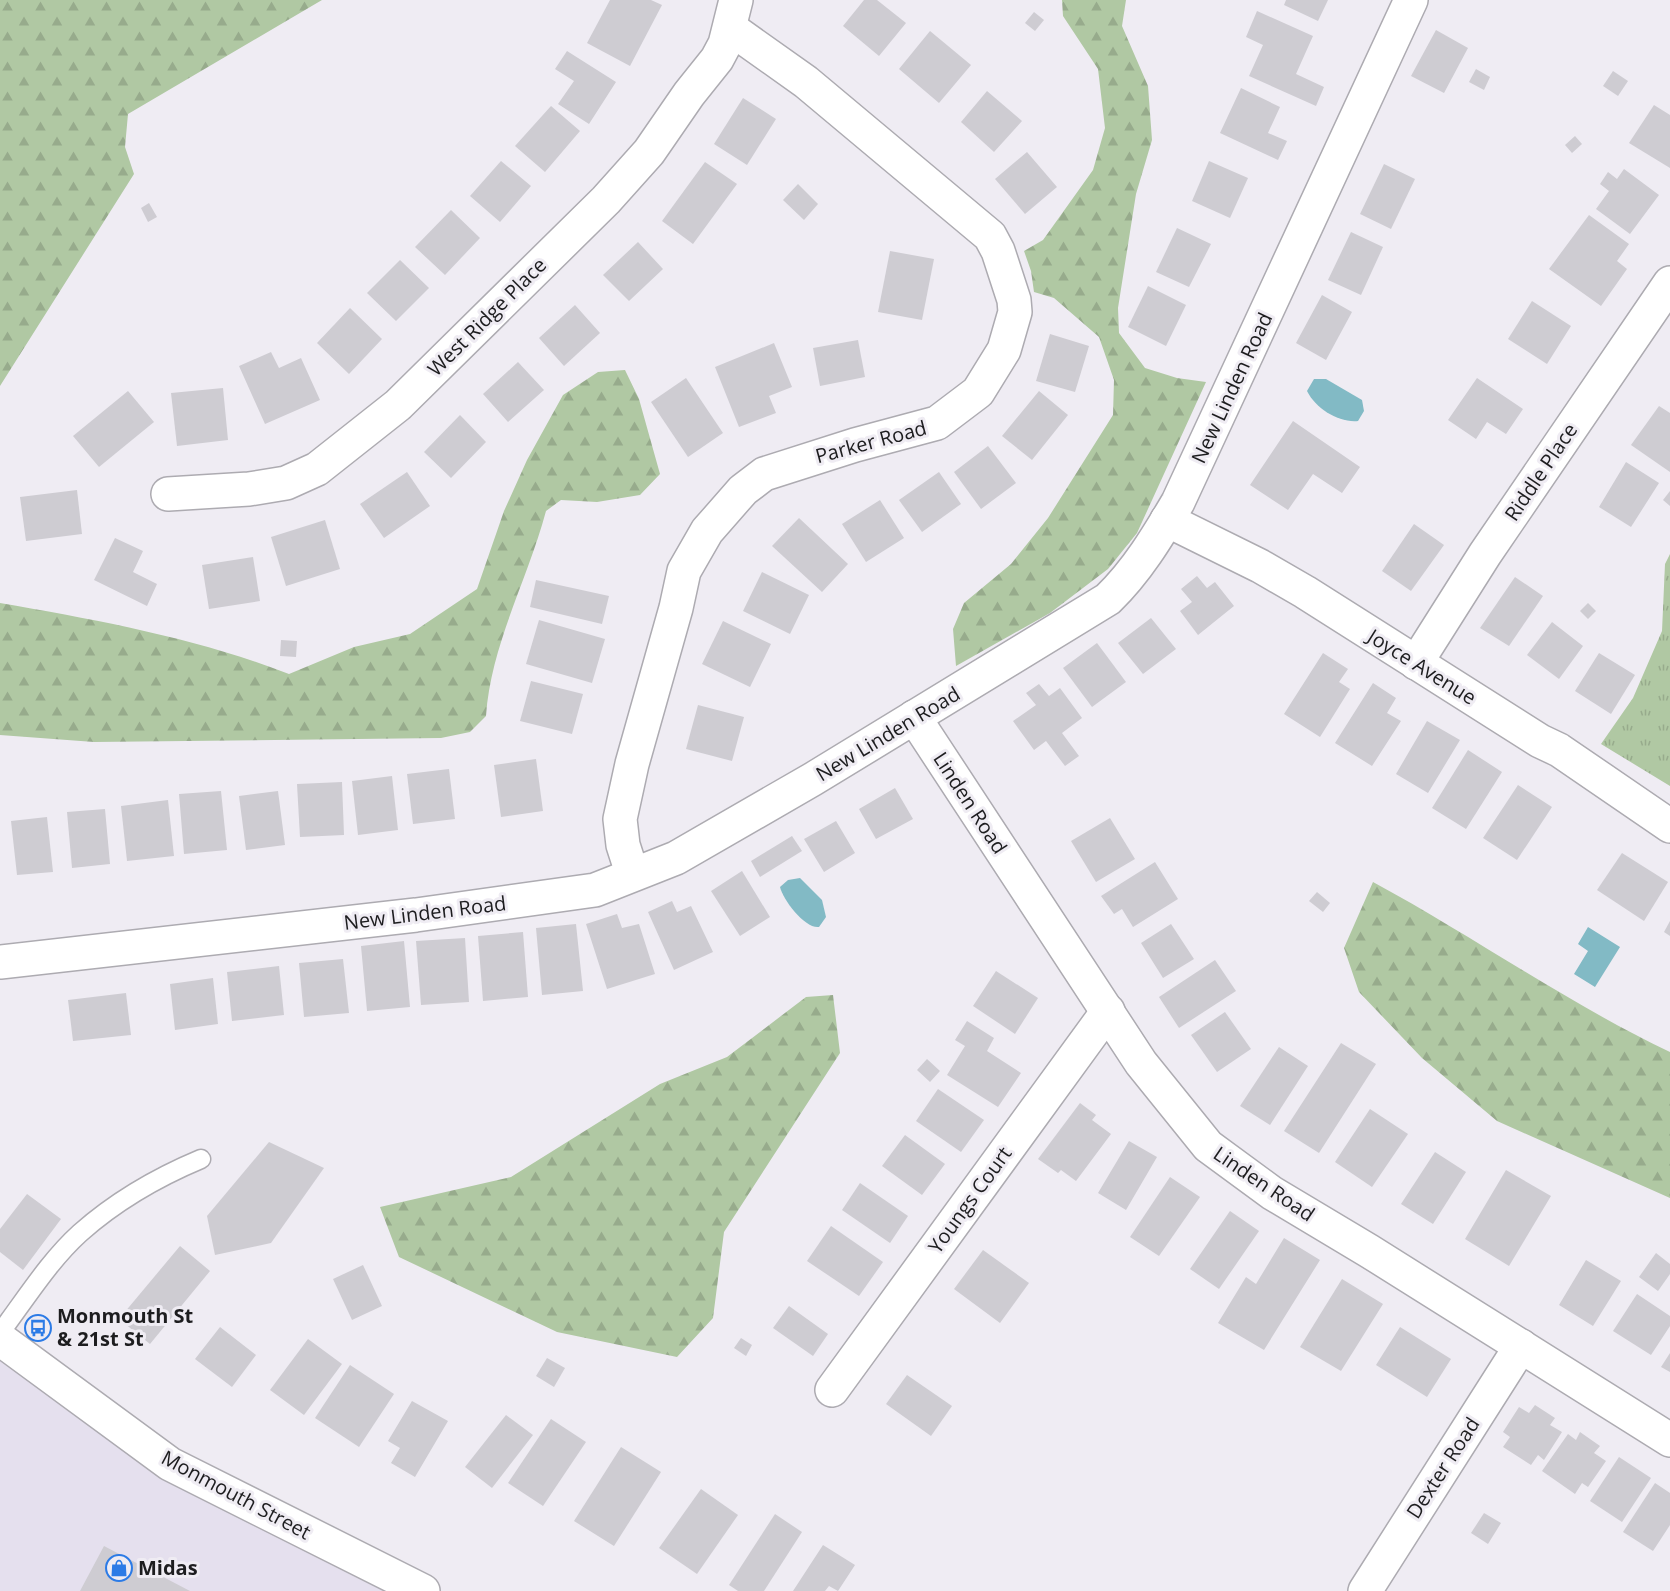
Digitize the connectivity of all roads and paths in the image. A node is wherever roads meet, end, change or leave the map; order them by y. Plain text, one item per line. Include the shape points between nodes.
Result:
1 (1412, 0) edge
2 (733, 14) edge
3 (1670, 283) edge
4 (168, 494) dead end
5 (1167, 520) junction
6 (1416, 663) junction
7 (914, 717) junction
8 (1670, 825) edge
9 (632, 873) junction
10 (0, 962) edge
11 (1108, 1011) junction
12 (201, 1159) dead end
13 (0, 1333) edge
14 (0, 1339) edge
15 (1521, 1346) junction
16 (832, 1390) dead end
17 (1670, 1440) edge
18 (423, 1591) edge
19 (1365, 1591) edge

1 - 5 street, New Linden Road via 1342,144 1277,294
2 - 4 street, West Ridge Place via 717,59 649,152 606,200 398,405 317,469 286,483
2 - 9 street, Parker Road via 806,82 990,236 1005,270 1015,312 1004,350 978,392 961,407 937,423 764,474 743,490 707,531 684,572 632,764 620,819
3 - 6 street, Riddle Place via 1485,554
5 - 6 street, Joyce Avenue via 1269,571
5 - 7 street, New Linden Road via 1123,584 1108,599
6 - 8 street, Joyce Avenue via 1559,750
7 - 9 street, New Linden Road via 676,858
7 - 11 street, Linden Road
9 - 10 street, New Linden Road via 594,890 416,915
11 - 15 street, Linden Road via 1141,1063 1216,1153 1272,1193
11 - 16 street, Youngs Court
12 - 13 lane via 164,1174 80,1234
14 - 18 street, Monmouth Street via 170,1464
15 - 17 street, Linden Road
15 - 19 street, Dexter Road

